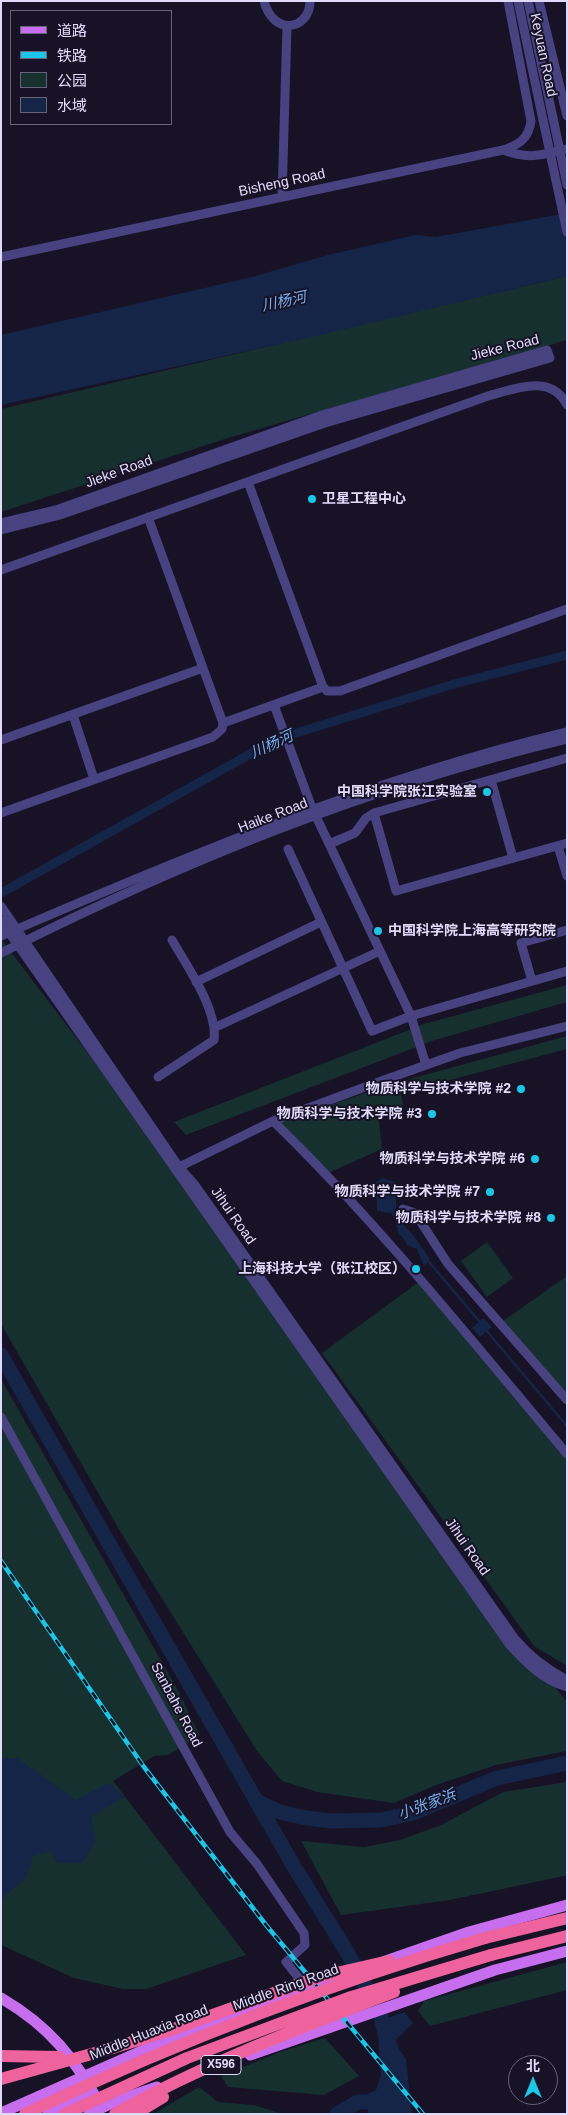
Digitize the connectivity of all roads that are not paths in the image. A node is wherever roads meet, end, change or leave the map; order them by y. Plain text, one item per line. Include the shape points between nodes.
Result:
1 (264, 1) edge
2 (310, 1) edge
3 (508, 1) edge
4 (518, 1) edge
5 (528, 1) edge
6 (538, 1) edge
7 (287, 26) junction
8 (567, 116) edge
9 (548, 119) junction
10 (567, 149) edge
11 (504, 150) junction
12 (567, 185) edge
13 (282, 197) junction
14 (567, 232) edge
15 (1, 257) edge
16 (567, 405) edge
17 (248, 482) junction
18 (148, 517) junction
19 (1, 523) edge
20 (1, 530) edge
21 (1, 570) edge
22 (567, 609) edge
23 (203, 668) junction
24 (323, 687) junction
25 (274, 705) junction
26 (73, 714) junction
27 (223, 723) junction
28 (567, 732) edge
29 (567, 739) edge
30 (1, 740) edge
31 (567, 758) edge
32 (94, 780) junction
33 (491, 780) junction
34 (313, 812) junction
35 (1, 813) edge
36 (374, 813) junction
37 (329, 844) junction
38 (562, 844) edge
39 (288, 849) dead end
40 (513, 858) junction
41 (567, 876) edge
42 (2, 906) edge
43 (1, 921) edge
44 (321, 922) junction
45 (567, 930) edge
46 (9, 933) edge
47 (172, 940) dead end
48 (22, 942) junction
49 (380, 951) junction
50 (1, 952) edge
51 (343, 969) junction
52 (567, 971) edge
53 (532, 981) junction
54 (196, 982) junction
55 (411, 1016) junction
56 (567, 1026) edge
57 (216, 1027) junction
58 (426, 1065) junction
59 (158, 1077) dead end
60 (272, 1121) junction
61 (179, 1167) junction
62 (403, 1208) dead end
63 (567, 1400) edge
64 (1, 1417) edge
65 (567, 1454) edge
66 (512, 1641) junction
67 (567, 1680) edge
68 (567, 1687) edge
69 (567, 1905) edge
70 (567, 1918) edge
71 (567, 1936) edge
72 (567, 1951) edge
73 (430, 1954) junction
74 (491, 1956) junction
75 (308, 1989) junction
76 (1, 1998) edge
77 (278, 2036) junction
78 (106, 2050) junction
79 (1, 2056) edge
80 (85, 2076) junction
81 (1, 2079) edge
82 (92, 2091) junction
83 (102, 2111) edge
84 (1, 2113) edge
85 (25, 2114) edge
86 (48, 2114) edge
87 (65, 2114) edge
88 (89, 2114) edge
89 (115, 2114) edge
90 (135, 2114) edge

1 - 7 street via 267,15 276,23
2 - 7 street via 307,15 298,23
3 - 11 street via 531,121 523,141
4 - 9 street, Keyuan Road
5 - 9 street, Keyuan Road
6 - 8 street
7 - 13 street
9 - 12 street, Keyuan Road, bridge
9 - 14 street, Keyuan Road, bridge
10 - 11 street, Bisheng Road via 533,157 521,157
11 - 13 street, Bisheng Road
13 - 15 street, Bisheng Road
16 - 17 street via 553,389 531,385 475,400
17 - 18 street
17 - 24 street
18 - 21 street
18 - 23 street
19 - 20 street, Jieke Road via 56,510 322,415 547,350 550,358 325,424 69,512
22 - 24 street via 340,691 327,691
23 - 26 street
23 - 27 street
24 - 25 street
25 - 27 street
25 - 34 street
26 - 30 street
26 - 32 street
27 - 32 street via 222,729 213,737
28 - 34 street, Haike Road via 458,760
29 - 34 street, Haike Road
31 - 33 street
32 - 35 street
33 - 36 street
33 - 40 street
34 - 37 street
34 - 46 street, Haike Road via 212,847
34 - 48 street, Haike Road via 166,874
36 - 37 street via 358,830
36 - 40 street via 396,891
37 - 49 street
38 - 40 street
38 - 41 street
39 - 44 street
42 - 46 street, Jihui Road
43 - 46 street, Jihui Road
44 - 51 street
44 - 54 street
45 - 53 street via 521,943
46 - 48 street, Jihui Road
47 - 54 street
48 - 50 street, Haike Road
48 - 61 street, Jihui Road
48 - 66 street, Jihui Road
49 - 51 street
49 - 55 street
51 - 55 street via 372,1032
51 - 57 street
52 - 53 street
53 - 55 street
54 - 57 street
55 - 58 street
56 - 58 street via 460,1053
57 - 59 street via 214,1040
58 - 60 street
60 - 61 street
60 - 65 street via 326,1174
61 - 66 street, Jihui Road via 195,1185
62 - 63 street via 415,1213 452,1270
64 - 75 street, Sanbahe Road via 230,1832 257,1864 304,1933 305,1945 286,1962
66 - 67 street via 546,1669
66 - 68 street via 524,1660 542,1675
69 - 75 main road, Middle Huaxia Road, bridge via 469,1932
70 - 73 highway, Middle Ring Road, bridge
71 - 74 highway
72 - 83 main road, X596 via 495,1970 116,2101
73 - 78 highway, bridge via 319,1977
73 - 85 highway, Middle Ring Road, bridge via 336,1985 180,2044
74 - 77 highway, bridge
74 - 87 highway, bridge via 348,1998 187,2058
75 - 80 main road, Middle Huaxia Road via 171,2038
76 - 80 main road via 53,2036
77 - 89 highway, bridge via 202,2068
77 - 90 highway, bridge via 234,2057
78 - 79 highway, bridge via 60,2056
78 - 81 highway, bridge
80 - 82 main road
80 - 84 main road, Middle Huaxia Road
82 - 83 main road
82 - 86 main road
83 - 88 main road, X596

